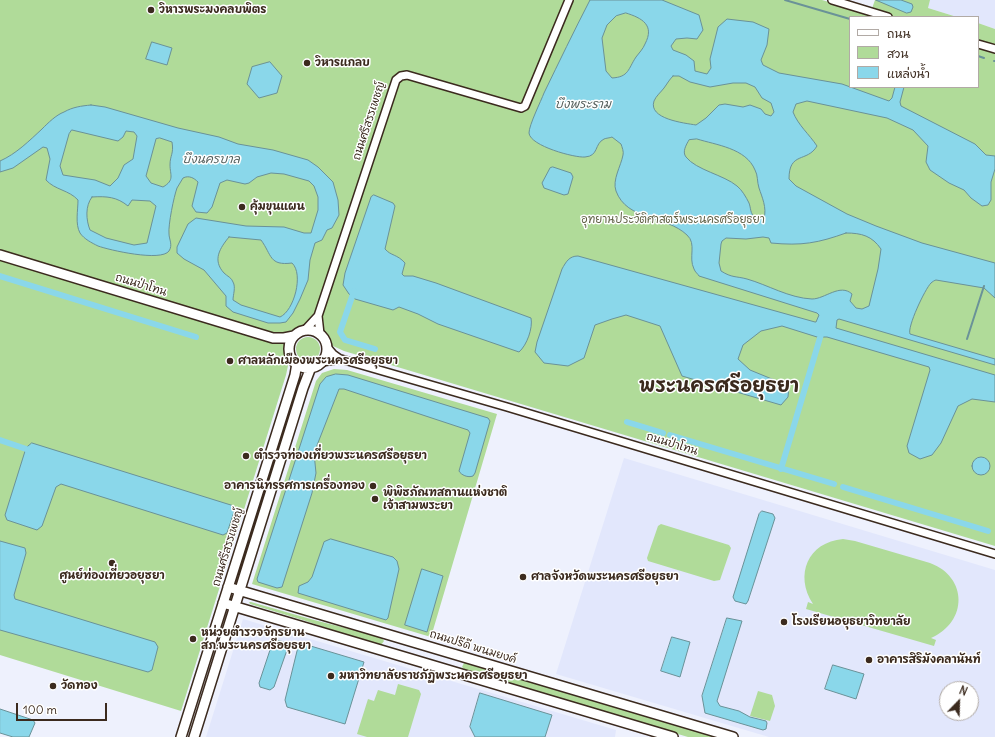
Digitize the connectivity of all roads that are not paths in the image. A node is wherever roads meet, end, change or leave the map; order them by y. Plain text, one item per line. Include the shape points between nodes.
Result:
1 (569, 0) edge
2 (832, 0) edge
3 (885, 16) edge
4 (979, 44) edge
5 (995, 49) edge
6 (0, 255) edge
7 (318, 316) junction
8 (305, 330) junction
9 (320, 334) junction
10 (294, 336) junction
11 (275, 338) junction
12 (327, 347) junction
13 (290, 351) junction
14 (341, 359) junction
15 (322, 362) junction
16 (297, 363) junction
17 (311, 367) junction
18 (275, 438) junction
19 (286, 442) junction
20 (266, 464) junction
21 (278, 468) junction
22 (995, 554) edge
23 (228, 586) junction
24 (240, 590) junction
25 (223, 603) junction
26 (235, 607) junction
27 (388, 634) junction
28 (383, 651) junction
29 (466, 657) junction
30 (461, 674) junction
31 (181, 737) edge
32 (194, 737) edge
33 (673, 737) edge
34 (733, 737) edge

1 - 7 street, ถนนศรีสรรเพชญ์ via 525,106 521,108 407,75 396,80
2 - 3 street
4 - 5 street
6 - 11 main road, ถนนป่าโทน
7 - 8 street, ถนนศรีสรรเพชญ์
7 - 9 street, ถนนศรีสรรเพชญ์
8 - 9 main road via 313,330
8 - 10 main road
9 - 12 main road
10 - 11 main road, ถนนป่าโทน
10 - 13 main road via 290,343
11 - 13 main road, ถนนป่าโทน
12 - 14 street, ถนนป่าโทน via 332,354
12 - 15 main road
13 - 16 main road
14 - 15 street, ถนนป่าโทน
14 - 22 street, ถนนป่าโทน
15 - 17 main road
16 - 17 main road
16 - 18 main road, ถนนศรีสรรเพชญ์
17 - 19 main road
18 - 19 main road via 282,443
18 - 20 main road, ถนนศรีสรรเพชญ์
19 - 21 main road
20 - 21 main road via 270,463
20 - 23 main road, ถนนศรีสรรเพชญ์
21 - 24 main road
23 - 24 main road, ถนนปรีดี พนมยงค์
23 - 25 main road, ถนนศรีสรรเพชญ์
24 - 26 main road
24 - 27 main road, ถนนปรีดี พนมยงค์
25 - 26 main road
25 - 31 main road, ถนนศรีสรรเพชญ์
26 - 28 main road
26 - 32 main road
27 - 28 main road via 389,641
27 - 29 main road, ถนนปรีดี พนมยงค์
28 - 30 main road
29 - 30 main road via 460,668
29 - 34 main road, ถนนปรีดี พนมยงค์
30 - 33 main road

